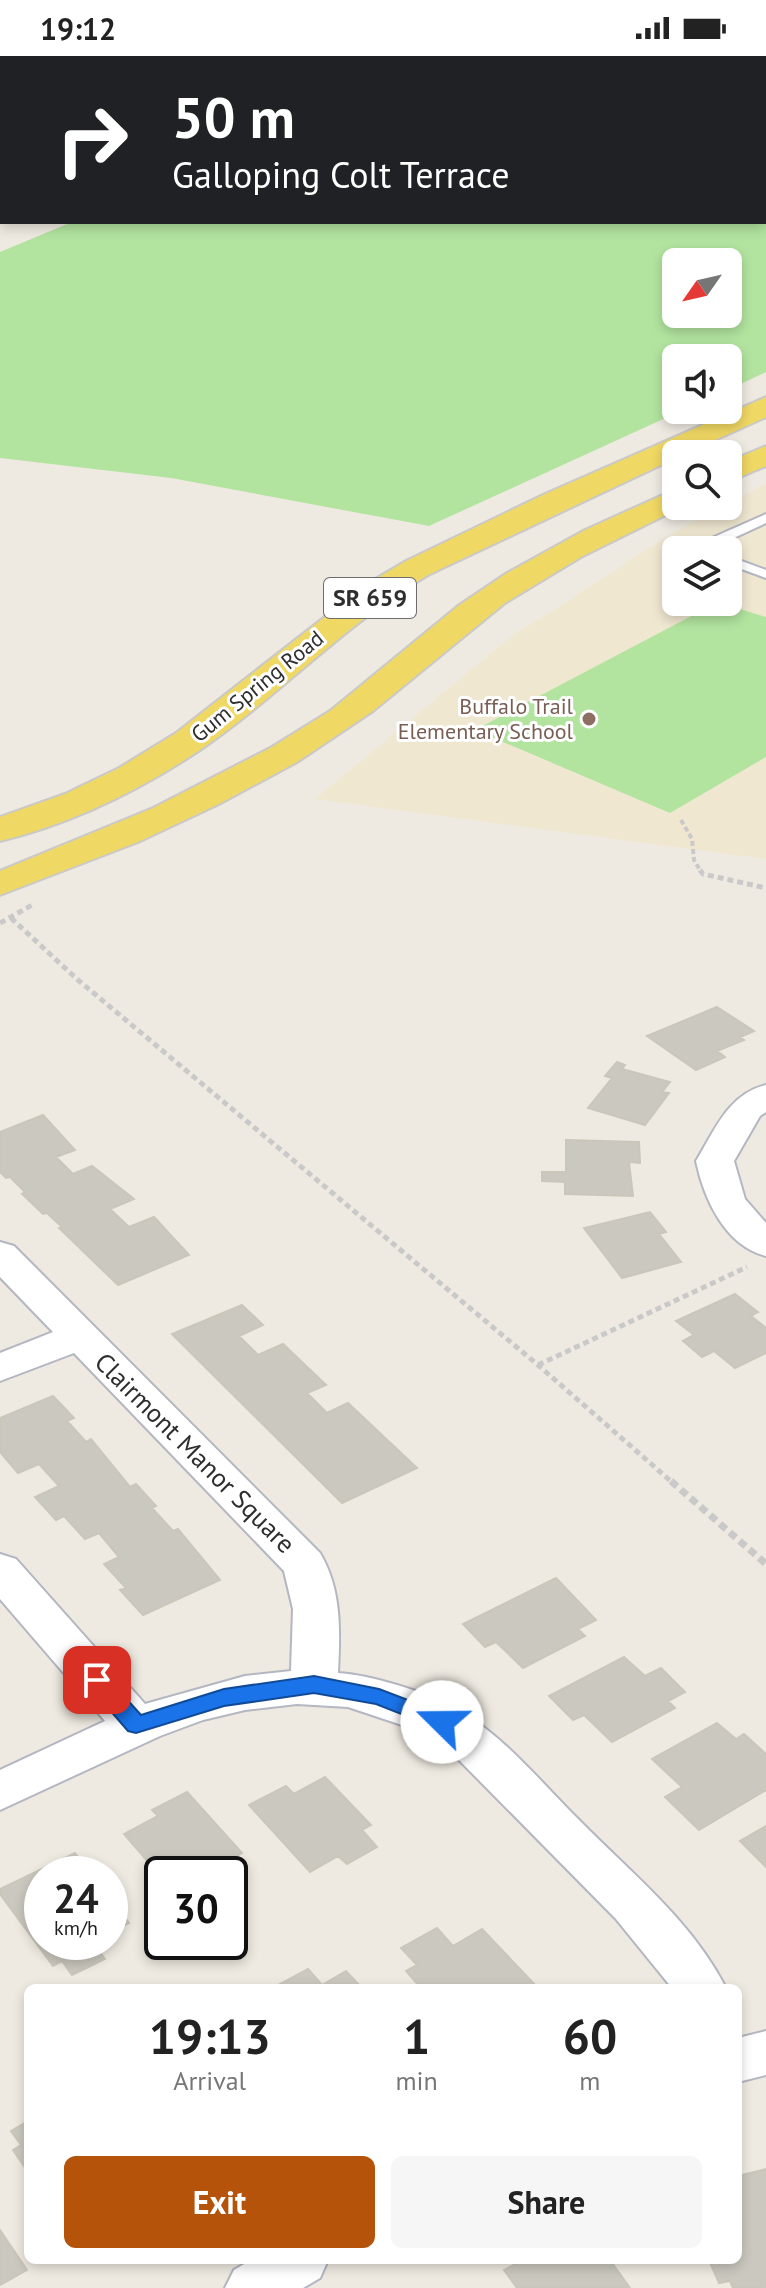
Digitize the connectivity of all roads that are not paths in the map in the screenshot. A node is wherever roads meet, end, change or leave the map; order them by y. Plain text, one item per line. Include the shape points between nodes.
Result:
1 (766, 406) edge
2 (766, 455) edge
3 (742, 466) edge
4 (662, 505) edge
5 (766, 518) edge
6 (728, 536) edge
7 (742, 565) edge
8 (766, 574) edge
9 (0, 830) edge
10 (0, 884) edge
11 (766, 1096) edge
12 (0, 1254) edge
13 (759, 1255) edge
14 (79, 1336) junction
15 (0, 1368) edge
16 (0, 1570) edge
17 (314, 1684) junction
18 (136, 1725) junction
19 (0, 1792) edge
20 (698, 1984) edge
21 (293, 2264) edge
22 (254, 2288) edge

1 - 9 main road, Gum Spring Road / SR 659 via 417,568 378,591 189,741 78,802
2 - 3 main road
4 - 10 main road, SR 659 via 516,581 326,729 255,772 104,843
5 - 6 lane
7 - 8 lane
11 - 13 street via 746,1109 715,1161 722,1196
12 - 14 street, Clairmont Manor Square
14 - 15 street
14 - 17 street, Clairmont Manor Square via 304,1564 319,1620
16 - 18 street
17 - 18 street via 224,1697
17 - 20 street via 379,1697 442,1722 475,1748 651,1924
18 - 19 street
21 - 22 street

